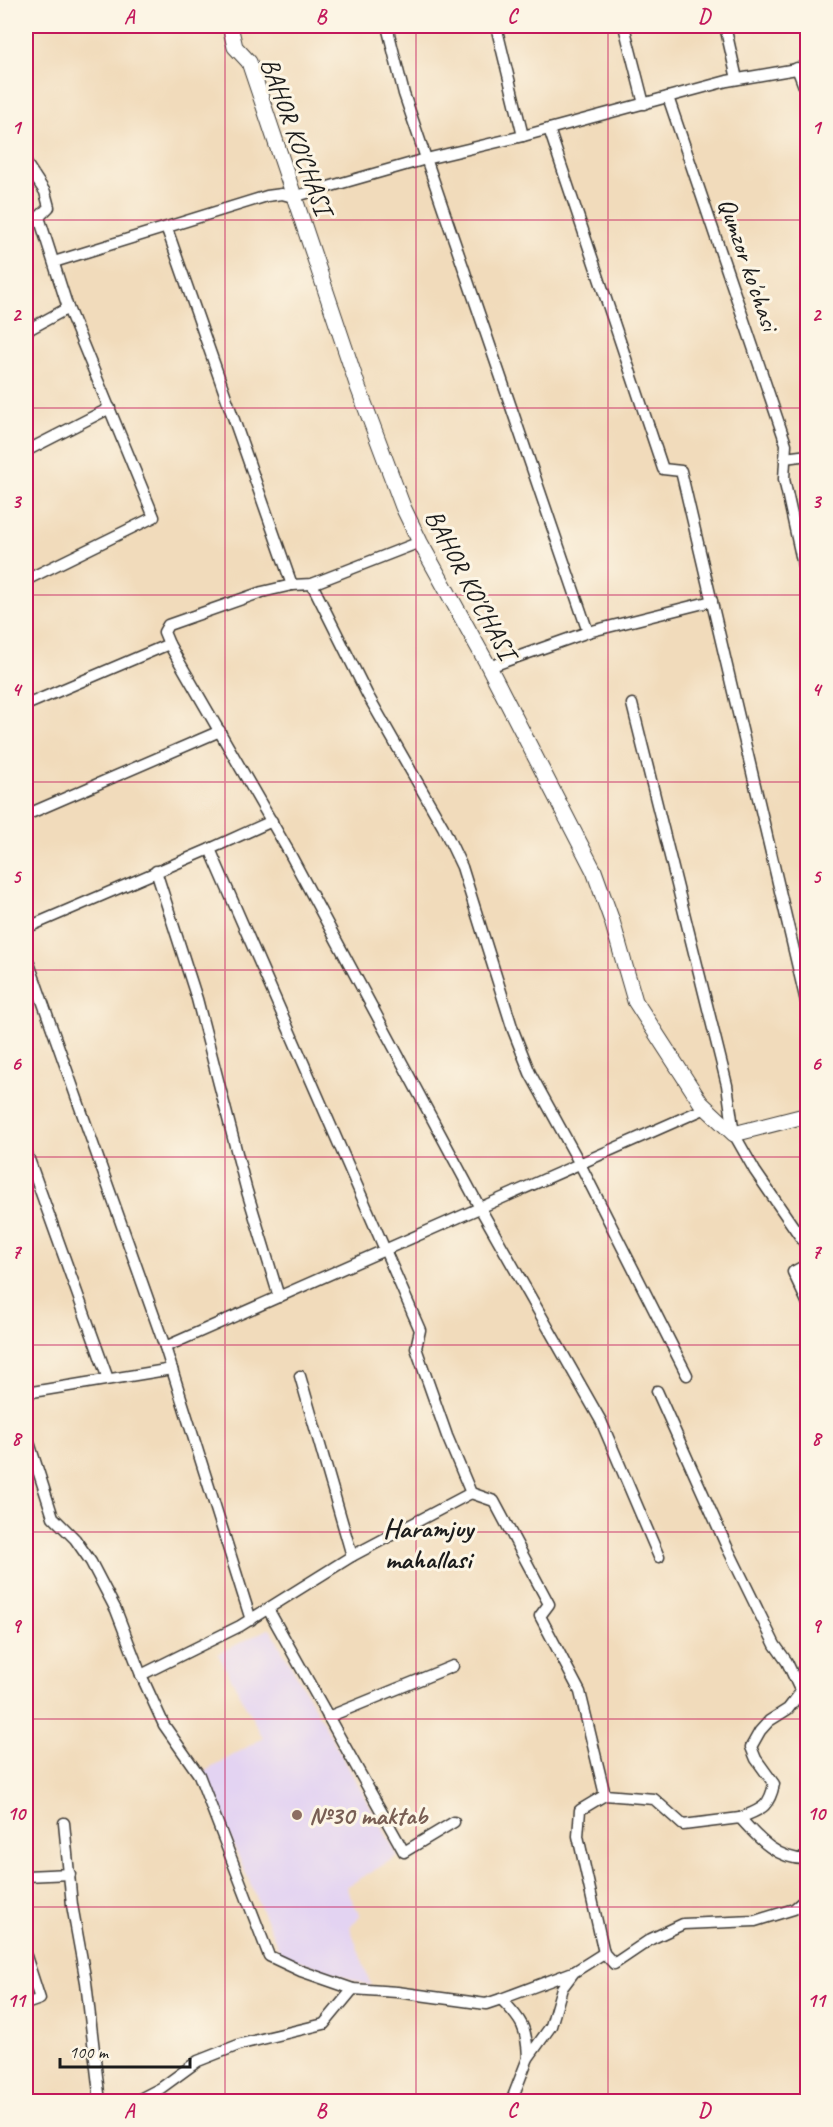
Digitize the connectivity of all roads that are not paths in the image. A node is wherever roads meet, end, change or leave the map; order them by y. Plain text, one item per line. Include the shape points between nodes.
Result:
1 (230, 26) edge
2 (387, 26) edge
3 (496, 26) edge
4 (624, 26) edge
5 (725, 26) edge
6 (802, 68) edge
7 (737, 79) junction
8 (807, 97) edge
9 (668, 98) junction
10 (644, 104) junction
11 (549, 129) junction
12 (523, 136) junction
13 (426, 159) junction
14 (26, 163) edge
15 (293, 196) junction
16 (39, 217) junction
17 (26, 224) edge
18 (167, 229) junction
19 (54, 262) junction
20 (68, 308) junction
21 (26, 331) edge
22 (110, 408) junction
23 (26, 451) edge
24 (807, 455) edge
25 (785, 458) junction
26 (420, 542) junction
27 (26, 580) edge
28 (312, 584) junction
29 (292, 585) junction
30 (807, 588) edge
31 (712, 601) junction
32 (588, 632) junction
33 (169, 644) junction
34 (489, 667) junction
35 (632, 704) dead end
36 (26, 705) edge
37 (220, 731) junction
38 (26, 815) edge
39 (272, 820) junction
40 (210, 849) junction
41 (156, 871) junction
42 (26, 928) edge
43 (26, 955) edge
44 (807, 1010) edge
45 (706, 1108) junction
46 (807, 1115) edge
47 (734, 1134) junction
48 (26, 1151) edge
49 (580, 1164) junction
50 (480, 1208) junction
51 (807, 1248) edge
52 (385, 1250) junction
53 (807, 1263) edge
54 (279, 1297) junction
55 (807, 1304) edge
56 (165, 1347) junction
57 (172, 1369) junction
58 (687, 1375) dead end
59 (300, 1376) dead end
60 (108, 1378) junction
61 (657, 1391) dead end
62 (26, 1393) edge
63 (26, 1433) edge
64 (471, 1493) junction
65 (352, 1556) junction
66 (659, 1557) dead end
67 (268, 1609) junction
68 (251, 1620) junction
69 (453, 1666) dead end
70 (141, 1675) junction
71 (328, 1717) junction
72 (605, 1795) junction
73 (740, 1818) junction
74 (454, 1822) dead end
75 (64, 1823) dead end
76 (807, 1859) edge
77 (70, 1874) junction
78 (26, 1876) edge
79 (807, 1897) edge
80 (604, 1953) junction
81 (26, 1956) edge
82 (574, 1972) junction
83 (353, 1989) junction
84 (501, 1999) junction
85 (26, 2004) edge
86 (528, 2058) junction
87 (100, 2102) edge
88 (134, 2102) edge
89 (511, 2102) edge

1 - 15 street, BAHOR KO'CHASI via 235,47 249,62
2 - 13 street
3 - 12 street
4 - 10 street
5 - 7 street
6 - 7 street
6 - 8 street
7 - 9 street
9 - 10 street
9 - 25 street, Qumzor ko'chasi via 786,444
10 - 11 street
11 - 12 street
11 - 31 street via 663,469 681,471
12 - 13 street
13 - 15 street
13 - 32 street
14 - 16 street via 45,192 49,207
15 - 18 street via 267,196
15 - 26 street, BAHOR KO'CHASI via 358,387
16 - 17 street
16 - 19 street
18 - 19 street
18 - 29 street
19 - 20 street
20 - 21 street
20 - 22 street
22 - 23 street
22 - 27 street via 154,516
24 - 25 street
25 - 30 street, Qumzor ko'chasi via 784,478
26 - 28 street
26 - 34 street, BAHOR KO'CHASI
28 - 29 street
28 - 49 street via 462,867 513,1030 530,1072
29 - 33 street via 168,625 164,632
31 - 32 street
31 - 44 street
32 - 34 street
33 - 36 street
33 - 37 street
34 - 45 street, BAHOR KO'CHASI via 594,871 635,1001
35 - 47 street via 727,1085
37 - 38 street
37 - 39 street
39 - 40 street
39 - 50 street
40 - 41 street
40 - 52 street
41 - 42 street
41 - 54 street via 197,999
43 - 56 street
45 - 47 street, BAHOR KO'CHASI
45 - 49 street
46 - 47 street
47 - 51 street
48 - 60 street
49 - 50 street
49 - 58 street
50 - 52 street
50 - 66 street via 601,1421
52 - 54 street
52 - 64 street via 420,1329 416,1348
53 - 55 street via 793,1272
54 - 56 street
56 - 57 street
57 - 60 street
57 - 68 street
59 - 65 street
60 - 62 street
61 - 73 street via 732,1557 801,1692 788,1709 760,1731 751,1747 774,1784 764,1808
63 - 70 street via 54,1518 91,1562 116,1610
64 - 65 street
64 - 72 street via 494,1502 549,1604 540,1616 580,1692
65 - 67 street
67 - 68 street
67 - 71 street
68 - 70 street
69 - 71 street
70 - 83 street via 164,1725 199,1775 269,1956
71 - 74 street via 404,1852
72 - 73 street via 654,1799 683,1825
72 - 80 street via 580,1810 578,1836
73 - 76 street via 776,1853
75 - 77 street
77 - 78 street
77 - 87 street
79 - 80 street via 794,1909 755,1921 682,1924 614,1964
80 - 82 street
81 - 85 street via 39,1999
82 - 84 street
82 - 86 street via 562,1988 551,2026
83 - 84 street via 486,2004
83 - 88 street via 324,2024 241,2044 198,2061
84 - 86 street via 516,2014 527,2035
86 - 89 street

